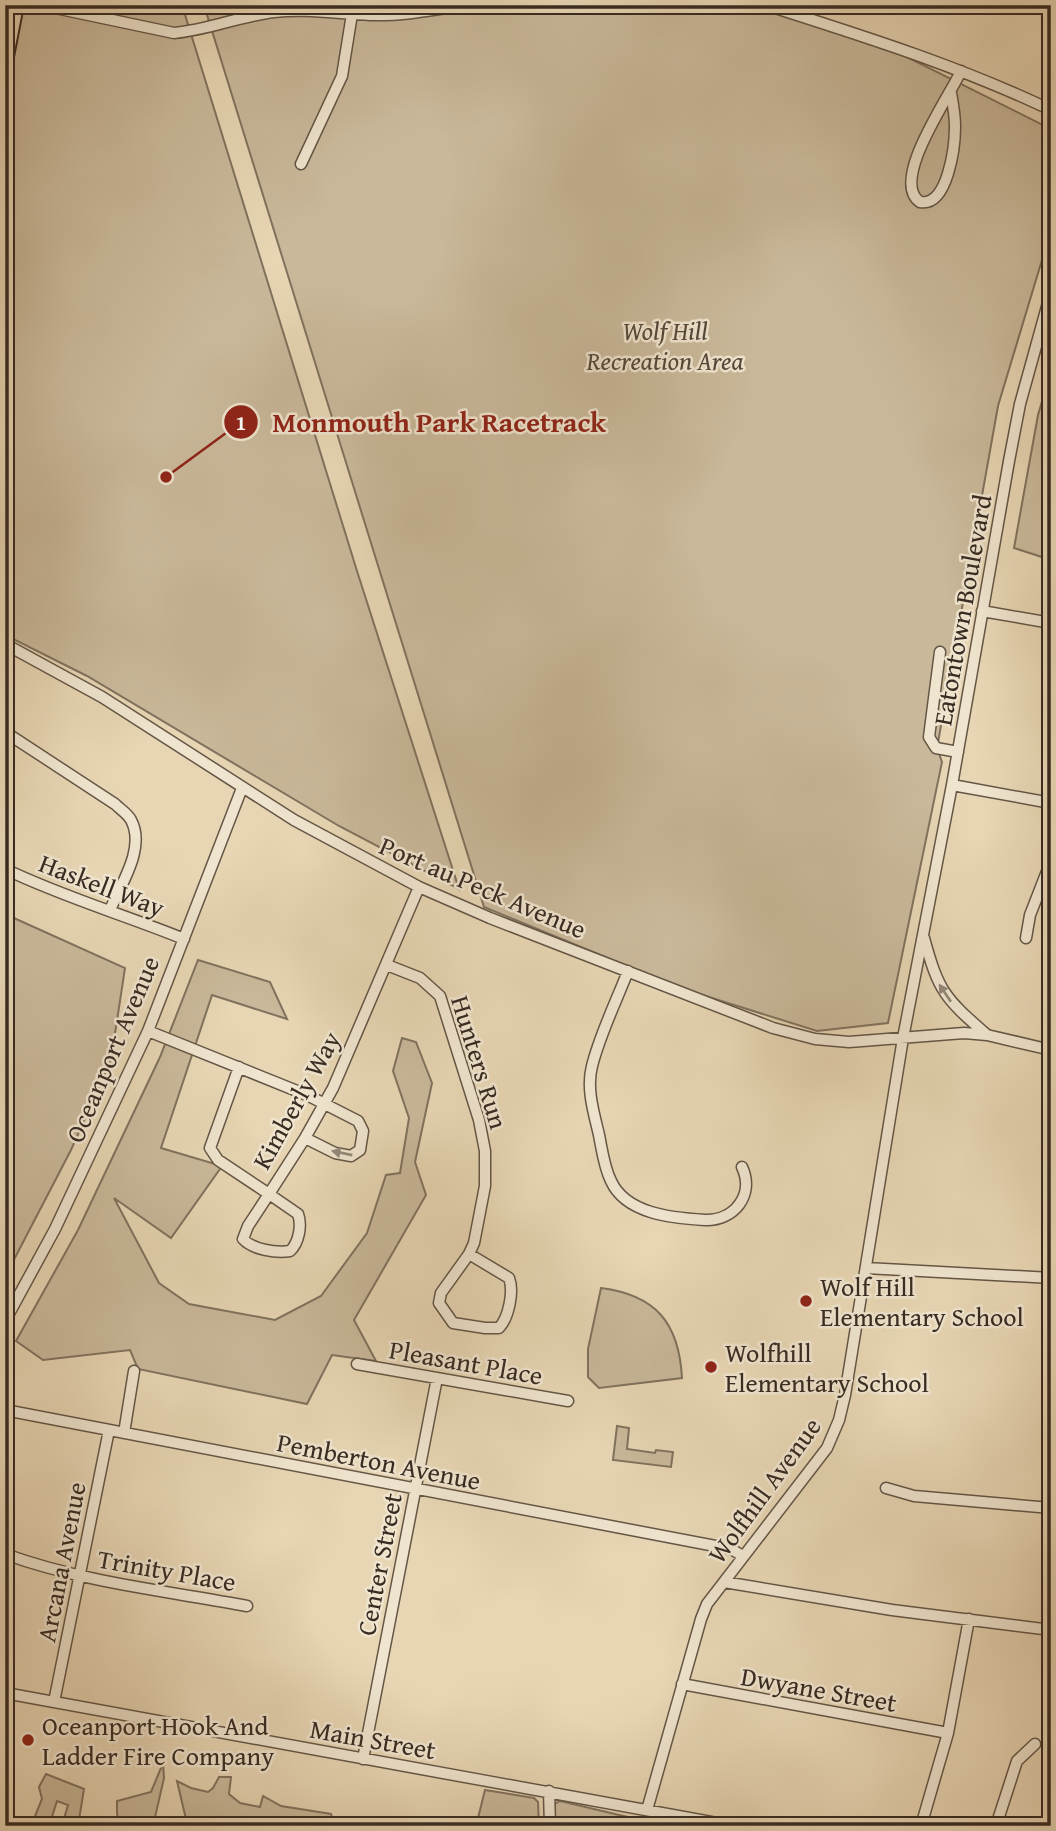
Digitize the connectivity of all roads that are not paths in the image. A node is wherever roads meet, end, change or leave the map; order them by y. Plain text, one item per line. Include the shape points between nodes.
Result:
1 (18, 5) edge
2 (40, 5) edge
3 (466, 5) edge
4 (766, 5) edge
5 (352, 14) junction
6 (7, 47) edge
7 (5, 67) edge
8 (961, 71) junction
9 (951, 93) junction
10 (1051, 110) edge
11 (300, 164) dead end
12 (1051, 292) edge
13 (982, 611) junction
14 (1051, 623) edge
15 (5, 644) edge
16 (940, 652) dead end
17 (5, 732) edge
18 (958, 752) junction
19 (952, 785) junction
20 (242, 788) junction
21 (1051, 803) edge
22 (1051, 861) edge
23 (5, 870) edge
24 (419, 887) junction
25 (110, 910) junction
26 (923, 937) junction
27 (1026, 938) dead end
28 (184, 939) junction
29 (387, 965) junction
30 (628, 971) junction
31 (148, 1031) junction
32 (988, 1035) junction
33 (903, 1038) junction
34 (1051, 1050) edge
35 (239, 1067) junction
36 (324, 1103) junction
37 (305, 1138) junction
38 (742, 1167) dead end
39 (268, 1194) junction
40 (469, 1255) junction
41 (866, 1268) junction
42 (1051, 1278) edge
43 (5, 1321) edge
44 (357, 1364) dead end
45 (134, 1371) dead end
46 (437, 1378) junction
47 (568, 1401) dead end
48 (5, 1410) edge
49 (109, 1430) junction
50 (124, 1433) junction
51 (886, 1488) dead end
52 (415, 1489) junction
53 (1051, 1507) edge
54 (5, 1554) edge
55 (744, 1556) junction
56 (80, 1575) junction
57 (724, 1582) junction
58 (247, 1606) dead end
59 (970, 1619) junction
60 (1051, 1630) edge
61 (682, 1685) junction
62 (5, 1693) edge
63 (54, 1702) junction
64 (948, 1734) junction
65 (1035, 1744) dead end
66 (363, 1759) junction
67 (550, 1791) junction
68 (648, 1810) junction
69 (550, 1826) edge
70 (733, 1826) edge
71 (921, 1826) edge
72 (996, 1826) edge

1 - 6 main road
2 - 5 street via 174,33 273,12
3 - 5 street via 407,15
4 - 8 street
5 - 11 street via 342,76
6 - 7 main road
8 - 9 street
8 - 10 street
9 - 9 street via 933,118 911,175 913,196 925,203 939,195 947,176 955,127
12 - 13 street, Eatontown Boulevard via 1020,404
13 - 14 street
13 - 18 street, Eatontown Boulevard
15 - 20 street, Port au Peck Avenue via 56,670
16 - 18 street via 929,737 936,748
17 - 25 street via 116,804 131,820 136,840
18 - 19 street, Eatontown Boulevard
19 - 21 street
19 - 26 street, Eatontown Boulevard
20 - 24 street, Port au Peck Avenue
20 - 28 street, Oceanport Avenue
22 - 27 street
23 - 25 street, Haskell Way
24 - 29 street, Kimberly Way
24 - 30 street, Port au Peck Avenue
25 - 28 street, Haskell Way
32 -> 26 street via 941,989
26 - 33 street, Wolfhill Avenue
28 - 31 street, Oceanport Avenue
29 - 36 street, Kimberly Way
29 - 40 street, Hunters Run via 420,978 437,992 483,1134 483,1202
30 - 33 street, Port au Peck Avenue via 800,1036 849,1042
30 - 38 street via 590,1078 592,1106 615,1189 646,1211 715,1219 730,1214 743,1199 747,1184
31 - 35 street
31 - 43 street, Oceanport Avenue via 55,1229
32 - 33 street, Port au Peck Avenue via 940,1033
32 - 34 street
33 - 41 street, Wolfhill Avenue
35 - 36 street
35 - 39 street, Kimberly Way via 210,1143 213,1155
36 - 37 street, Kimberly Way
36 -> 37 street via 361,1124 360,1150 351,1156 341,1155
37 - 39 street, Kimberly Way
39 - 39 street via 300,1219 290,1251 249,1245 243,1239
40 - 40 street via 441,1293 439,1303 453,1323 499,1328 511,1290 509,1278
41 - 42 street
41 - 55 street, Wolfhill Avenue via 845,1395 832,1438
44 - 46 street, Pleasant Place
45 - 50 street
46 - 47 street, Pleasant Place
46 - 52 street, Center Street
48 - 49 street, Pemberton Avenue
49 - 50 street, Pemberton Avenue
49 - 56 street, Arcana Avenue
50 - 52 street, Pemberton Avenue
51 - 53 street via 914,1496
52 - 55 street, Pemberton Avenue via 731,1549
52 - 66 street, Center Street
54 - 56 street, Trinity Place
55 - 57 street, Wolfhill Avenue
56 - 58 street, Trinity Place
56 - 63 street, Arcana Avenue
57 - 59 street
57 - 61 street, Wolfhill Avenue via 703,1612
59 - 60 street
59 - 64 street
61 - 64 street, Dwyane Street
61 - 68 street, Wolfhill Avenue
62 - 63 street, Main Street
63 - 66 street, Main Street
64 - 71 street
65 - 72 street via 1017,1761
66 - 67 street, Main Street
67 - 68 street, Main Street
67 - 69 street
68 - 70 street, Main Street

